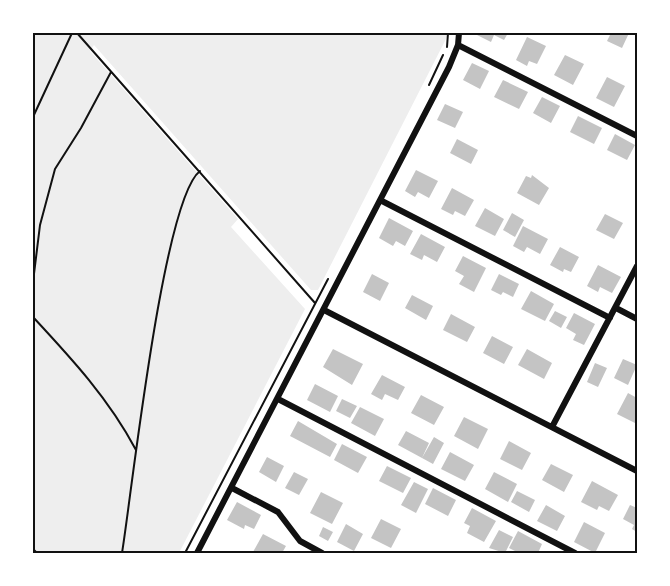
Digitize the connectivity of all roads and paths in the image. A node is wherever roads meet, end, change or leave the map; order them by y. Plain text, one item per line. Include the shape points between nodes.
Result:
1 (72, 33) edge
2 (77, 33) edge
3 (459, 33) edge
4 (458, 45) junction
5 (112, 71) junction
6 (33, 117) edge
7 (637, 136) edge
8 (200, 171) junction
9 (380, 200) junction
10 (637, 266) edge
11 (33, 282) edge
12 (315, 303) junction
13 (616, 308) junction
14 (324, 310) junction
15 (33, 317) edge
16 (610, 318) junction
17 (637, 319) edge
18 (278, 399) junction
19 (552, 427) junction
20 (136, 450) junction
21 (637, 471) edge
22 (232, 488) junction
23 (33, 549) edge
24 (37, 553) edge
25 (122, 553) edge
26 (185, 553) edge
27 (197, 553) edge
28 (322, 553) edge
29 (575, 553) edge

1 - 6 path
2 - 5 path
3 - 4 street
4 - 7 street
4 - 9 street
5 - 8 path
5 - 11 path via 55,169 40,225
8 - 12 path
8 - 20 path via 190,182 166,268
9 - 14 street
9 - 16 street
10 - 13 street
12 - 14 path
12 - 26 path
13 - 16 street
13 - 17 street
14 - 18 street
14 - 19 street
15 - 20 path via 94,384
16 - 19 street
18 - 22 street
18 - 29 street
19 - 21 street
20 - 25 path
22 - 27 street
22 - 28 street via 278,512 300,541
23 - 24 path

